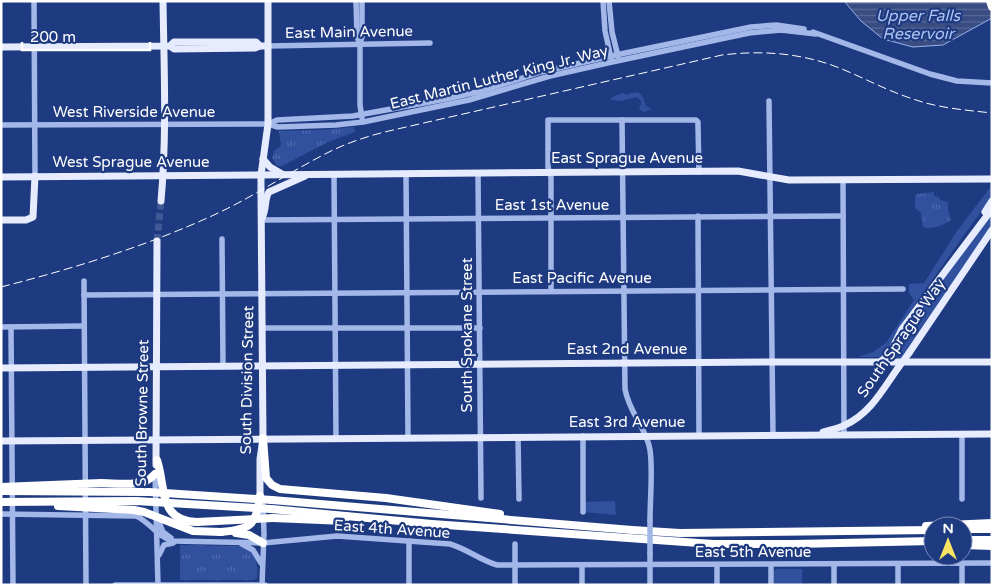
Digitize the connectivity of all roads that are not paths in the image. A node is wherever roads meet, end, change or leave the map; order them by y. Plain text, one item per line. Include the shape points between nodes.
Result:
1 (34, 1) edge
2 (163, 1) edge
3 (268, 1) edge
4 (356, 1) edge
5 (362, 1) edge
6 (603, 1) edge
7 (609, 1) edge
8 (990, 1) edge
9 (992, 6) edge
10 (430, 43) dead end
11 (360, 44) junction
12 (166, 46) junction
13 (264, 46) junction
14 (1, 47) edge
15 (34, 47) junction
16 (618, 57) junction
17 (611, 59) junction
18 (992, 83) edge
19 (769, 101) dead end
20 (362, 115) junction
21 (622, 120) junction
22 (363, 122) junction
23 (164, 124) junction
24 (268, 124) junction
25 (1, 125) edge
26 (35, 125) junction
27 (263, 159) junction
28 (478, 172) junction
29 (550, 172) junction
30 (623, 172) junction
31 (699, 172) junction
32 (285, 174) junction
33 (308, 174) junction
34 (334, 174) junction
35 (406, 174) junction
36 (163, 175) junction
37 (261, 175) junction
38 (35, 176) junction
39 (1, 177) edge
40 (770, 177) junction
41 (992, 179) edge
42 (843, 180) junction
43 (161, 201) tunnel mouth
44 (992, 201) edge
45 (992, 209) edge
46 (698, 216) junction
47 (770, 216) junction
48 (843, 216) junction
49 (624, 217) junction
50 (479, 218) junction
51 (551, 218) junction
52 (406, 219) junction
53 (1, 220) edge
54 (261, 220) junction
55 (334, 220) junction
56 (979, 226) junction
57 (992, 230) edge
58 (222, 239) dead end
59 (157, 241) tunnel mouth
60 (84, 281) dead end
61 (698, 289) junction
62 (771, 289) junction
63 (844, 289) junction
64 (902, 289) dead end
65 (624, 290) junction
66 (480, 291) junction
67 (551, 291) junction
68 (407, 292) junction
69 (224, 293) junction
70 (262, 293) junction
71 (334, 293) junction
72 (157, 294) junction
73 (84, 295) junction
74 (84, 326) junction
75 (1, 327) edge
76 (12, 327) junction
77 (262, 328) junction
78 (407, 328) junction
79 (480, 328) junction
80 (334, 329) junction
81 (699, 362) junction
82 (772, 362) junction
83 (844, 362) junction
84 (880, 362) junction
85 (992, 362) edge
86 (625, 363) junction
87 (480, 364) junction
88 (335, 365) junction
89 (408, 365) junction
90 (222, 366) junction
91 (262, 366) junction
92 (84, 367) junction
93 (157, 367) junction
94 (1, 368) edge
95 (12, 368) junction
96 (844, 426) junction
97 (962, 434) junction
98 (992, 434) edge
99 (812, 435) junction
100 (844, 435) junction
101 (583, 436) junction
102 (646, 436) junction
103 (699, 436) junction
104 (773, 436) junction
105 (408, 437) junction
106 (480, 437) junction
107 (518, 437) junction
108 (263, 438) junction
109 (336, 438) junction
110 (157, 439) junction
111 (13, 440) junction
112 (85, 440) junction
113 (1, 441) edge
114 (157, 460) junction
115 (155, 474) junction
116 (1, 487) edge
117 (1, 491) edge
118 (260, 496) junction
119 (481, 498) dead end
120 (519, 499) dead end
121 (962, 499) dead end
122 (1, 503) edge
123 (155, 508) junction
124 (583, 512) dead end
125 (1, 514) edge
126 (12, 514) junction
127 (86, 514) junction
128 (992, 523) edge
129 (432, 524) junction
130 (596, 527) junction
131 (973, 529) edge
132 (992, 529) edge
133 (923, 530) edge
134 (156, 532) junction
135 (221, 532) junction
136 (845, 532) junction
137 (973, 540) edge
138 (992, 540) edge
139 (409, 541) junction
140 (923, 541) edge
141 (185, 542) junction
142 (240, 543) junction
143 (263, 543) junction
144 (848, 543) junction
145 (515, 544) dead end
146 (923, 545) edge
147 (973, 546) edge
148 (992, 546) edge
149 (158, 559) junction
150 (992, 563) edge
151 (834, 564) junction
152 (898, 564) junction
153 (923, 564) edge
154 (973, 564) edge
155 (582, 565) junction
156 (650, 565) junction
157 (717, 565) junction
158 (771, 565) junction
159 (262, 566) junction
160 (515, 566) junction
161 (962, 566) edge
162 (13, 585) edge
163 (86, 585) edge
164 (115, 585) edge
165 (158, 585) edge
166 (263, 585) edge
167 (408, 585) edge
168 (515, 585) edge
169 (582, 585) edge
170 (650, 585) edge
171 (717, 585) edge
172 (771, 585) edge
173 (834, 585) edge
174 (898, 585) edge
175 (962, 585) edge

1 - 15 street
2 - 12 main road
3 - 13 main road, South Division Street
4 - 11 street
5 - 11 street
6 - 17 street
7 - 16 street
8 - 9 highway
10 - 11 street, East Main Avenue
11 - 13 street, East Main Avenue
11 - 20 street
12 - 13 main road via 174,42 256,42
12 - 15 main road
12 - 23 main road
13 - 24 main road, South Division Street
14 - 15 main road
15 - 26 street
16 - 17 street, East Martin Luther King Jr. Way
16 - 18 street, East Martin Luther King Jr. Way via 781,30 816,34 956,81
17 - 20 street, East Martin Luther King Jr. Way via 541,72 467,95
17 - 22 street, East Martin Luther King Jr. Way via 469,100
19 - 40 street
20 - 22 street
20 - 24 street, East Martin Luther King Jr. Way via 277,120
21 - 29 street via 548,120
21 - 30 street
21 - 31 street via 698,122
22 - 24 street, East Martin Luther King Jr. Way via 286,127
23 - 24 street, West Riverside Avenue
23 - 26 street, West Riverside Avenue
23 - 36 main road
24 - 27 main road, South Division Street
25 - 26 street, West Riverside Avenue
26 - 38 street
27 - 32 main road via 271,168
27 - 37 main road, South Division Street
28 - 29 main road, East Sprague Avenue
28 - 35 main road, East Sprague Avenue
28 - 50 street, South Spokane Street
29 - 30 main road, East Sprague Avenue
29 - 51 street
30 - 31 main road, East Sprague Avenue
30 - 49 street
31 - 40 main road, East Sprague Avenue via 738,171
32 - 33 main road, East Sprague Avenue
32 - 37 main road, East Sprague Avenue
33 - 34 main road, East Sprague Avenue
33 - 54 main road via 269,192
34 - 35 main road, East Sprague Avenue
34 - 55 street
35 - 52 street
36 - 37 main road, West Sprague Avenue
36 - 38 main road, West Sprague Avenue
36 - 43 main road
37 - 54 main road, South Division Street
38 - 39 main road, West Sprague Avenue
38 - 53 main road via 33,217
40 - 42 main road, East Sprague Avenue
40 - 47 street
41 - 42 main road, East Sprague Avenue
42 - 48 street
44 - 56 main road
45 - 56 main road, South Sprague Way
46 - 47 street, East 1st Avenue
46 - 49 street, East 1st Avenue
46 - 61 street
47 - 48 street, East 1st Avenue
47 - 62 street
48 - 63 street
49 - 51 street, East 1st Avenue
49 - 65 street
50 - 51 street, East 1st Avenue
50 - 52 street, East 1st Avenue
50 - 66 street, South Spokane Street
51 - 67 street
52 - 55 street, East 1st Avenue
52 - 68 street
54 - 55 street, East 1st Avenue
54 - 70 main road, South Division Street
55 - 71 street
56 - 84 main road, South Sprague Way via 902,329 889,355
57 - 96 main road, South Sprague Way, bridge via 868,410
58 - 69 street
59 - 72 main road, South Browne Street
60 - 73 street
61 - 62 street, East Pacific Avenue
61 - 65 street, East Pacific Avenue
61 - 81 street
62 - 63 street, East Pacific Avenue
62 - 82 street
63 - 64 street, East Pacific Avenue
63 - 83 street
65 - 67 street, East Pacific Avenue
65 - 86 street
66 - 67 street, East Pacific Avenue
66 - 68 street, East Pacific Avenue
66 - 79 street, South Spokane Street
68 - 71 street, East Pacific Avenue
68 - 78 street
69 - 70 street, East Pacific Avenue
69 - 72 street, East Pacific Avenue
69 - 90 street
70 - 71 street, East Pacific Avenue
70 - 77 main road, South Division Street
71 - 80 street
72 - 73 street, East Pacific Avenue
72 - 93 main road, South Browne Street
73 - 74 street
74 - 76 street
74 - 92 street
75 - 76 street
76 - 95 street
77 - 80 street
77 - 91 main road, South Division Street
78 - 79 street
78 - 80 street
78 - 89 street
79 - 87 street, South Spokane Street
80 - 88 street
81 - 82 main road, East 2nd Avenue
81 - 86 main road, East 2nd Avenue
81 - 103 street
82 - 83 main road, East 2nd Avenue
82 - 104 street
83 - 84 main road, East 2nd Avenue
83 - 96 street
84 - 85 main road, East 2nd Avenue
86 - 87 main road, East 2nd Avenue
86 - 102 street via 627,400
87 - 89 main road, East 2nd Avenue
87 - 106 street, South Spokane Street
88 - 89 main road, East 2nd Avenue
88 - 91 main road, East 2nd Avenue
88 - 109 street
89 - 105 street
90 - 91 main road, East 2nd Avenue
90 - 93 main road, East 2nd Avenue
91 - 108 main road, South Division Street
92 - 93 main road, East 2nd Avenue
92 - 95 main road, East 2nd Avenue
92 - 112 street
93 - 110 main road, South Browne Street
94 - 95 main road, East 2nd Avenue
95 - 111 street
96 - 99 main road, South Sprague Way
96 - 100 street
97 - 98 main road, East 3rd Avenue
97 - 100 main road, East 3rd Avenue
97 - 121 street
99 - 100 main road, East 3rd Avenue
99 - 104 main road, East 3rd Avenue
101 - 102 main road, East 3rd Avenue
101 - 107 main road, East 3rd Avenue
101 - 124 street
102 - 103 main road, East 3rd Avenue
102 - 156 street, bridge via 650,450
103 - 104 main road, East 3rd Avenue
105 - 106 main road, East 3rd Avenue
105 - 109 main road, East 3rd Avenue
106 - 107 main road, East 3rd Avenue
106 - 119 street, South Spokane Street
107 - 120 street
108 - 109 main road, East 3rd Avenue
108 - 110 main road, East 3rd Avenue
108 - 118 main road, South Division Street
108 - 130 highway via 266,478 284,491 386,498
110 - 112 main road, East 3rd Avenue
110 - 114 main road, South Browne Street
111 - 112 main road, East 3rd Avenue
111 - 113 main road, East 3rd Avenue
111 - 126 street
112 - 127 street
114 - 115 main road, South Browne Street
114 - 129 highway, bridge via 167,506 188,522 273,518
115 - 116 highway, bridge via 140,483
115 - 123 street, South Browne Street
117 - 130 highway, bridge via 149,492
118 - 135 highway via 257,516 252,524
118 - 143 street, South Division Street via 263,503
122 - 129 highway, bridge via 136,500
122 - 135 highway, bridge via 134,510 193,531
123 - 134 street, South Browne Street
123 - 141 street via 163,532
125 - 126 street
126 - 127 street
126 - 162 street
127 - 134 street via 136,516 143,518
127 - 163 street
128 - 136 highway
129 - 144 highway via 704,544
130 - 136 highway via 680,532
131 - 132 highway
133 - 136 highway
134 - 141 street via 169,540
134 - 149 street, South Browne Street
135 - 143 highway via 249,534
137 - 138 highway
139 - 143 street, East 4th Avenue via 337,536
139 - 160 street, East 4th Avenue via 450,544 489,563
139 - 167 street
140 - 144 highway
141 - 142 street, East 4th Avenue
141 - 149 street via 164,545
142 - 143 street, East 4th Avenue
142 - 159 street via 257,554
143 - 159 street, South Division Street
144 - 146 highway
145 - 160 street
147 - 148 highway
149 - 165 street, South Browne Street
150 - 154 street, East 5th Avenue
151 - 152 street, East 5th Avenue
151 - 158 street, East 5th Avenue
151 - 173 street
152 - 153 street, East 5th Avenue
152 - 174 street
155 - 156 street, East 5th Avenue
155 - 160 street, East 5th Avenue
155 - 169 street
156 - 157 street, East 5th Avenue
156 - 170 street
157 - 158 street, East 5th Avenue
157 - 171 street
158 - 172 street
159 - 166 street, South Division Street
160 - 168 street
161 - 175 street
164 - 165 street
165 - 166 street

